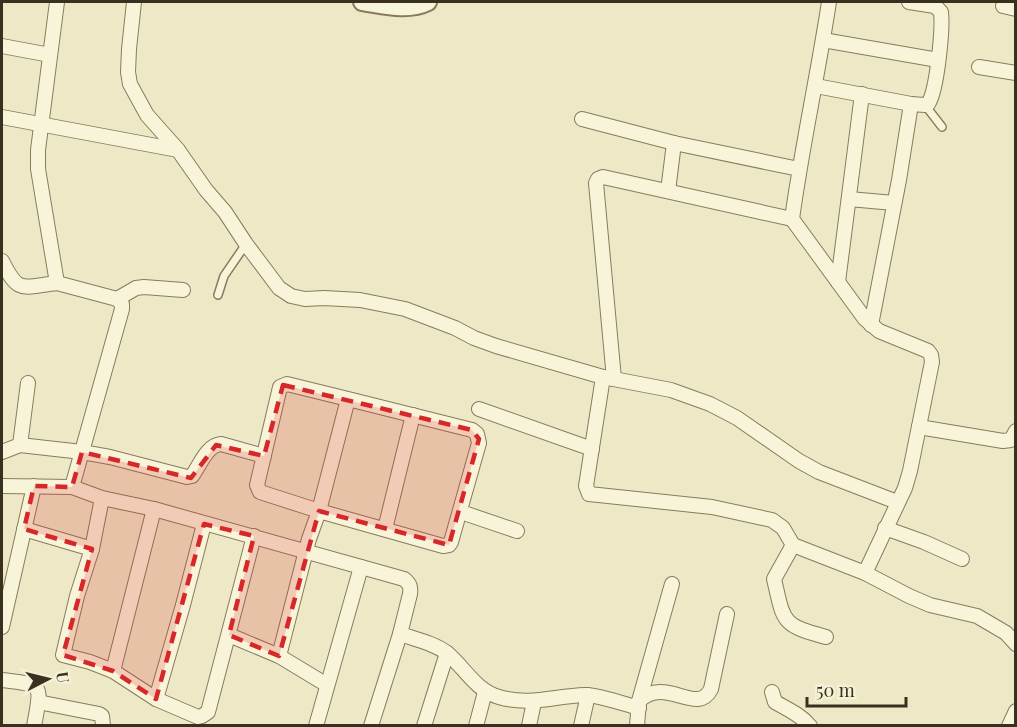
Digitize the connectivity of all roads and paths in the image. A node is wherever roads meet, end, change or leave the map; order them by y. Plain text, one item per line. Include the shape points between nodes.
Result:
1 (57, 2) edge
2 (134, 2) edge
3 (362, 2) edge
4 (428, 2) edge
5 (829, 2) edge
6 (909, 2) edge
7 (823, 40) junction
8 (2, 46) edge
9 (50, 56) junction
10 (938, 60) junction
11 (979, 68) dead end
12 (1016, 73) edge
13 (816, 86) junction
14 (862, 94) junction
15 (910, 104) junction
16 (925, 105) junction
17 (2, 117) edge
18 (582, 119) dead end
19 (40, 123) junction
20 (942, 127) dead end
21 (674, 143) junction
22 (178, 150) junction
23 (799, 169) junction
24 (668, 191) junction
25 (849, 199) junction
26 (894, 204) junction
27 (792, 219) junction
28 (246, 244) junction
29 (2, 261) edge
30 (838, 282) junction
31 (57, 283) junction
32 (183, 290) dead end
33 (218, 295) dead end
34 (117, 299) junction
35 (871, 326) junction
36 (608, 378) junction
37 (28, 383) dead end
38 (348, 399) junction
39 (479, 409) dead end
40 (413, 415) junction
41 (919, 427) junction
42 (1016, 431) edge
43 (20, 445) junction
44 (592, 449) junction
45 (2, 452) edge
46 (81, 456) junction
47 (264, 456) junction
48 (74, 481) junction
49 (2, 486) edge
50 (33, 486) junction
51 (102, 498) junction
52 (897, 502) junction
53 (154, 509) junction
54 (319, 511) junction
55 (461, 512) junction
56 (204, 524) junction
57 (885, 528) junction
58 (24, 529) junction
59 (385, 529) junction
60 (517, 531) dead end
61 (255, 536) junction
62 (309, 539) junction
63 (793, 545) junction
64 (92, 549) junction
65 (962, 559) dead end
66 (361, 567) junction
67 (866, 573) junction
68 (672, 584) dead end
69 (727, 614) dead end
70 (2, 627) edge
71 (400, 634) junction
72 (229, 635) junction
73 (826, 637) dead end
74 (1016, 644) edge
75 (447, 653) junction
76 (279, 656) junction
77 (113, 670) junction
78 (2, 680) edge
79 (327, 685) junction
80 (485, 692) junction
81 (772, 692) dead end
82 (588, 695) junction
83 (156, 699) junction
84 (38, 702) junction
85 (534, 702) junction
86 (639, 704) junction
87 (1016, 711) edge
88 (34, 726) edge
89 (103, 726) edge
90 (316, 726) edge
91 (371, 726) edge
92 (424, 726) edge
93 (476, 726) edge
94 (529, 726) edge
95 (581, 726) edge
96 (637, 726) edge
97 (810, 726) edge
98 (1009, 726) edge

1 - 9 street
2 - 22 street via 130,84 147,115
3 - 4 street via 405,7
5 - 7 street
6 - 10 street via 935,6 941,12
7 - 10 street
7 - 13 street
8 - 9 street
9 - 19 street
10 - 16 street via 930,101
11 - 12 street
13 - 14 street
13 - 23 street
14 - 15 street
14 - 25 street
15 - 16 street
15 - 26 street
16 - 20 lane
17 - 19 street
18 - 21 street
19 - 22 street
19 - 31 street via 38,170
21 - 23 street
21 - 24 street
22 - 28 street
23 - 27 street
24 - 27 street
24 - 36 street via 597,179
25 - 26 street
25 - 30 street
26 - 35 street
27 - 30 street
28 - 33 lane via 224,276
28 - 36 street via 279,288 291,296 360,300 405,309 496,346
29 - 31 street via 9,277 18,285
30 - 35 street
31 - 34 street
32 - 34 street via 136,288
34 - 46 street via 122,309
35 - 41 street via 931,355
36 - 44 street
36 - 52 street via 671,390 711,404 819,472
37 - 43 street
38 - 40 street
38 - 47 street via 283,385 278,391
38 - 54 street
39 - 44 street
40 - 55 street via 477,434 479,443
40 - 59 street
41 - 42 street via 1003,441 1011,440
41 - 52 street via 910,471
43 - 45 street
43 - 46 street
44 - 63 street via 586,486 590,494 712,507 772,520 783,528
46 - 47 street via 110,457 187,477 192,476 216,444
46 - 48 street
47 - 54 street via 257,485 260,492
48 - 50 street
48 - 51 street
49 - 50 street
50 - 58 street
51 - 53 street
51 - 64 street
52 - 57 street
53 - 56 street
53 - 77 street
54 - 59 street
54 - 62 street
55 - 59 street via 446,546
55 - 60 street
56 - 61 street
56 - 83 street
57 - 65 street
57 - 67 street
58 - 64 street
58 - 70 street
61 - 62 street
61 - 72 street
62 - 66 street
62 - 76 street
63 - 67 street
63 - 73 street via 774,579 780,607 795,628
64 - 77 street via 63,655
66 - 71 street via 409,583
66 - 79 street
67 - 74 street via 930,605 977,616 1006,633
68 - 86 street
69 - 86 street via 709,695 695,699 658,691 645,695
71 - 75 street
71 - 91 street
72 - 76 street
72 - 83 street via 205,715 198,717
75 - 80 street
75 - 92 street
76 - 79 street
77 - 83 street
78 - 84 street via 34,685 39,692
79 - 90 street
80 - 85 street
80 - 93 street
81 - 97 street via 775,702
82 - 85 street
82 - 86 street
82 - 95 street
84 - 88 street
84 - 89 street via 99,714
85 - 94 street
86 - 96 street
87 - 98 street

